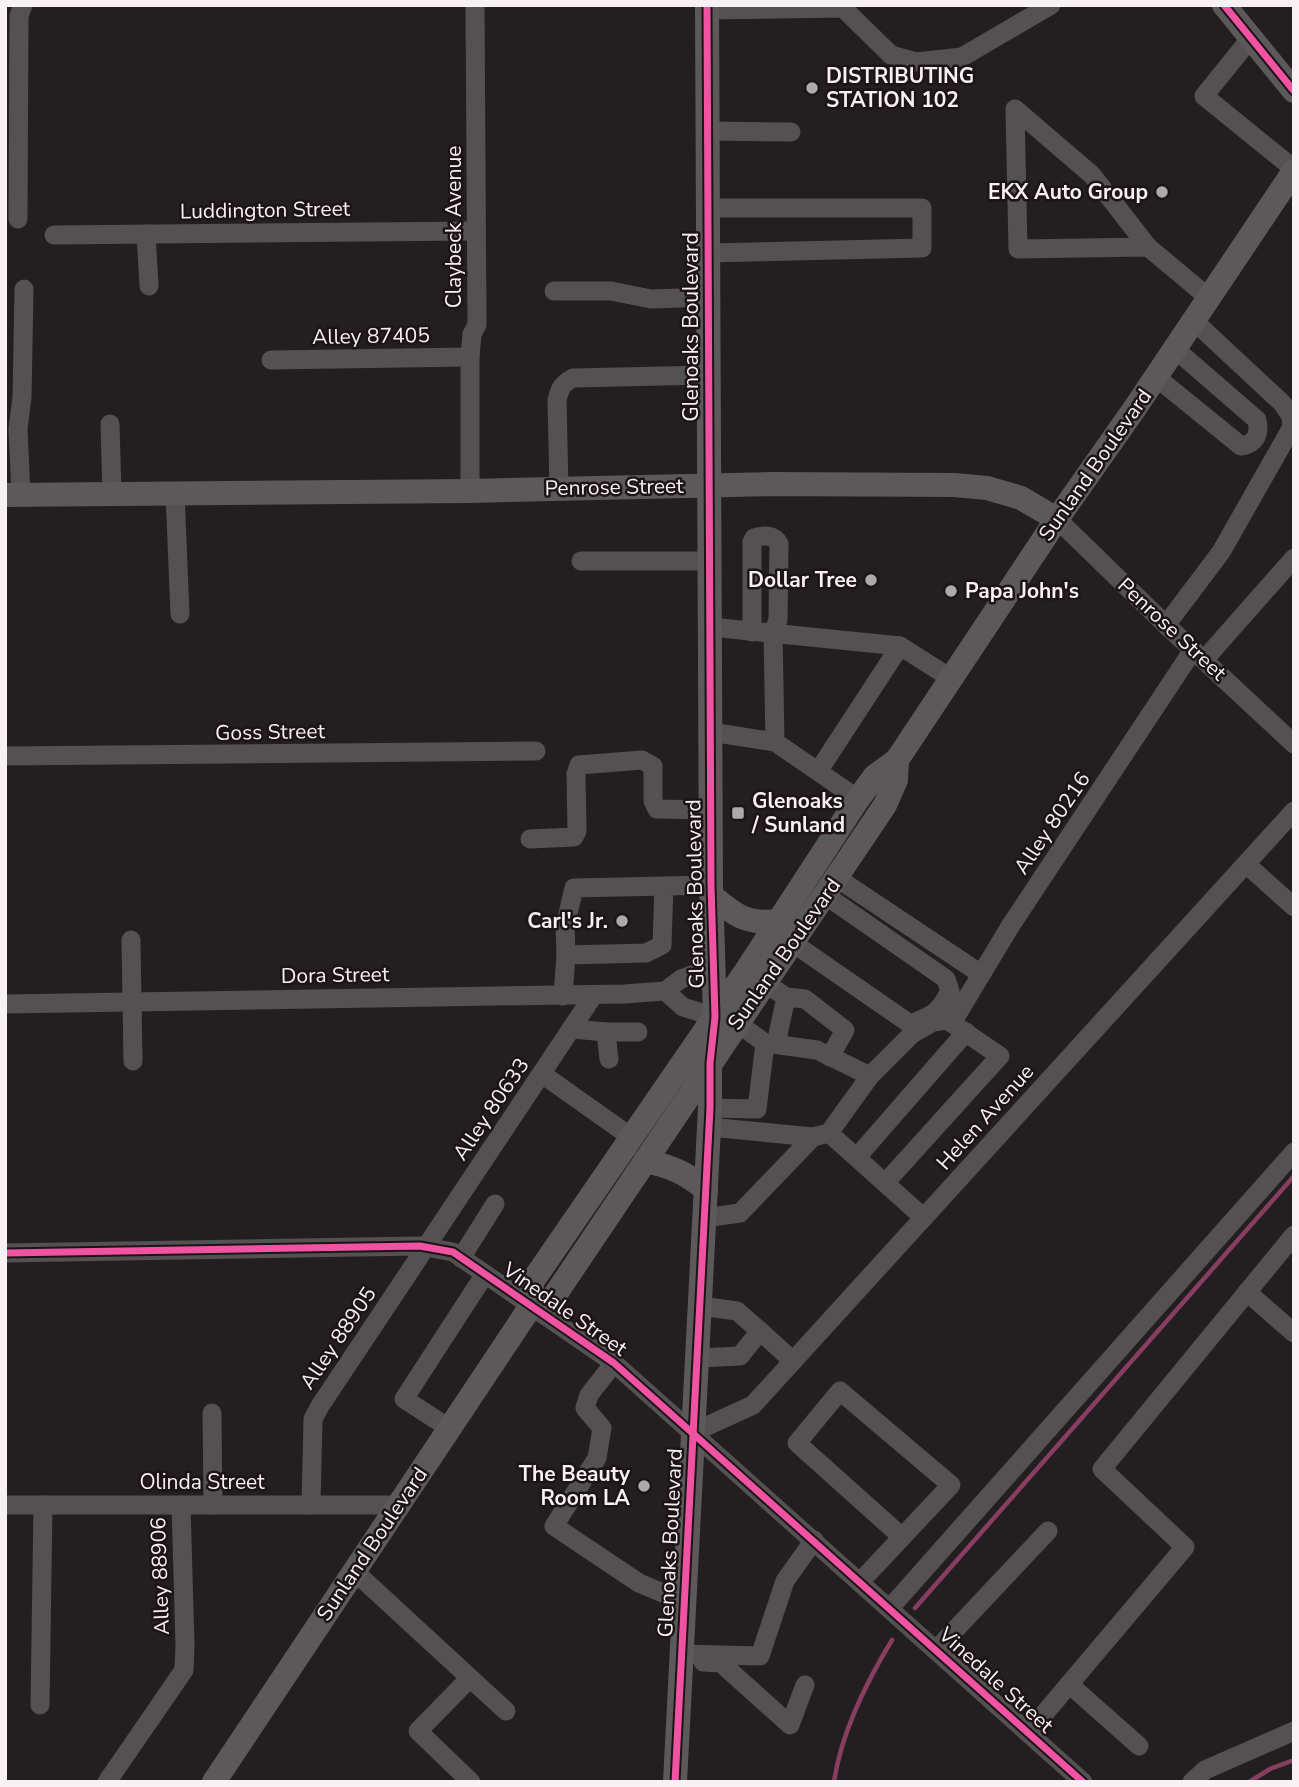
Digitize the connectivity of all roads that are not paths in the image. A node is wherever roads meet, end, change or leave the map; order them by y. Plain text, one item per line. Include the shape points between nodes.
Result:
1 (23, 5) edge
2 (475, 5) edge
3 (1051, 5) edge
4 (1224, 5) edge
5 (707, 7) edge
6 (842, 7) edge
7 (1250, 39) junction
8 (1294, 91) edge
9 (708, 131) junction
10 (791, 132) dead end
11 (1294, 170) edge
12 (708, 208) junction
13 (18, 219) dead end
14 (476, 231) junction
15 (146, 234) junction
16 (54, 235) dead end
17 (1148, 247) junction
18 (709, 253) junction
19 (149, 286) dead end
20 (24, 289) dead end
21 (554, 291) dead end
22 (709, 297) junction
23 (1209, 298) junction
24 (1194, 321) junction
25 (1175, 349) junction
26 (470, 357) junction
27 (271, 360) dead end
28 (709, 374) junction
29 (1156, 377) junction
30 (110, 424) dead end
31 (710, 485) junction
32 (559, 489) junction
33 (470, 491) junction
34 (112, 494) junction
35 (175, 494) junction
36 (13, 495) edge
37 (1057, 519) junction
38 (1294, 558) edge
39 (581, 561) dead end
40 (710, 561) junction
41 (180, 614) dead end
42 (1166, 625) junction
43 (711, 628) junction
44 (752, 632) junction
45 (773, 634) junction
46 (900, 646) junction
47 (1199, 655) junction
48 (953, 679) junction
49 (711, 732) junction
50 (775, 742) junction
51 (1294, 744) edge
52 (536, 751) dead end
53 (5, 756) edge
54 (897, 760) junction
55 (819, 770) junction
56 (858, 799) junction
57 (711, 810) junction
58 (1294, 811) edge
59 (530, 839) dead end
60 (1246, 864) junction
61 (664, 886) junction
62 (831, 886) junction
63 (712, 890) junction
64 (1294, 908) edge
65 (778, 921) junction
66 (131, 940) dead end
67 (793, 943) junction
68 (566, 955) junction
69 (714, 967) junction
70 (981, 974) junction
71 (765, 983) junction
72 (666, 992) junction
73 (564, 996) junction
74 (593, 996) junction
75 (786, 998) junction
76 (5, 1004) edge
77 (132, 1004) junction
78 (726, 1020) junction
79 (954, 1020) junction
80 (914, 1027) junction
81 (572, 1029) junction
82 (606, 1032) junction
83 (638, 1032) dead end
84 (771, 1043) junction
85 (830, 1058) junction
86 (609, 1059) dead end
87 (133, 1061) dead end
88 (710, 1063) junction
89 (870, 1076) junction
90 (539, 1079) junction
91 (710, 1117) junction
92 (821, 1135) junction
93 (628, 1141) junction
94 (1294, 1152) edge
95 (857, 1157) junction
96 (645, 1161) junction
97 (886, 1181) junction
98 (706, 1190) junction
99 (495, 1204) dead end
100 (704, 1218) junction
101 (924, 1218) junction
102 (1294, 1235) edge
103 (427, 1247) junction
104 (5, 1253) edge
105 (461, 1258) junction
106 (485, 1274) junction
107 (1247, 1292) junction
108 (531, 1306) junction
109 (700, 1306) junction
110 (760, 1331) junction
111 (1294, 1332) edge
112 (697, 1358) junction
113 (793, 1361) junction
114 (614, 1363) junction
115 (212, 1413) dead end
116 (449, 1428) junction
117 (694, 1432) junction
118 (398, 1504) junction
119 (5, 1505) edge
120 (43, 1505) junction
121 (181, 1505) junction
122 (213, 1505) junction
123 (311, 1505) junction
124 (1048, 1531) dead end
125 (902, 1537) junction
126 (814, 1540) junction
127 (354, 1571) junction
128 (860, 1582) junction
129 (684, 1602) junction
130 (890, 1608) junction
131 (936, 1650) junction
132 (681, 1657) junction
133 (470, 1678) junction
134 (1069, 1684) junction
135 (805, 1685) dead end
136 (40, 1705) dead end
137 (506, 1711) dead end
138 (1294, 1731) edge
139 (1028, 1733) junction
140 (1139, 1746) dead end
141 (221, 1778) edge
142 (107, 1782) edge
143 (471, 1782) edge
144 (675, 1782) edge
145 (1083, 1782) edge
146 (1192, 1782) edge

1 - 13 street via 19,16
2 - 14 street, Claybeck Avenue
3 - 6 street via 962,57 916,62 891,55
4 - 7 main road
5 - 6 street
5 - 9 main road, Glenoaks Boulevard
7 - 8 main road
7 - 11 street via 1204,96
9 - 10 street
9 - 12 main road, Glenoaks Boulevard
11 - 23 main road, Sunland Boulevard
12 - 18 main road, Glenoaks Boulevard
12 - 18 street via 922,208 922,248
14 - 15 street, Luddington Street
14 - 26 street, Claybeck Avenue via 477,325
15 - 16 street, Luddington Street
15 - 19 street
17 - 17 street via 1018,249 1015,109 1091,175
17 - 23 street
18 - 22 main road, Glenoaks Boulevard
20 - 36 street via 22,397
21 - 22 street via 611,291 651,299
22 - 28 main road, Glenoaks Boulevard
23 - 24 main road, Sunland Boulevard
24 - 25 main road, Sunland Boulevard
24 - 42 street via 1282,403 1292,427 1221,552
25 - 29 main road, Sunland Boulevard
25 - 29 street via 1257,420 1257,439 1241,446
26 - 27 street, Alley 87405
26 - 33 street, Claybeck Avenue
28 - 31 main road, Glenoaks Boulevard
28 - 32 street via 573,378 564,383 557,400
29 - 37 main road, Sunland Boulevard
30 - 34 street
31 - 32 main road, Penrose Street
31 - 37 main road, Penrose Street via 987,488 1021,498
31 - 40 main road, Glenoaks Boulevard
32 - 33 main road, Penrose Street
33 - 35 main road, Penrose Street
34 - 35 main road, Penrose Street
34 - 36 main road, Penrose Street
35 - 41 street
37 - 42 street, Penrose Street
37 - 48 main road, Sunland Boulevard
38 - 47 street, Alley 80216
39 - 40 street
40 - 43 main road, Glenoaks Boulevard
42 - 47 street, Penrose Street
43 - 44 street
43 - 49 main road, Glenoaks Boulevard
44 - 45 street
44 - 45 street via 752,542 765,536 779,544 778,620
45 - 46 street
45 - 50 street
46 - 48 street
46 - 55 street
47 - 51 street, Penrose Street
47 - 70 street, Alley 80216
48 - 54 main road, Sunland Boulevard
49 - 50 street
49 - 57 main road, Glenoaks Boulevard
50 - 55 street
52 - 53 street, Goss Street
54 - 56 main road, Sunland Boulevard via 875,776
54 - 62 main road, Sunland Boulevard via 896,780 885,805
55 - 56 street
56 - 65 main road, Sunland Boulevard
57 - 59 street via 657,809 653,766 642,760 579,765 574,836
57 - 63 main road, Glenoaks Boulevard
58 - 60 street, Helen Avenue
60 - 64 street
60 - 101 street, Helen Avenue
61 - 63 street
61 - 68 street via 663,945 646,953
61 - 68 street via 574,888 565,926
62 - 67 main road, Sunland Boulevard
62 - 70 street
62 - 79 street via 946,979
63 - 65 main road via 744,919
63 - 69 main road, Glenoaks Boulevard
65 - 78 main road, Sunland Boulevard
66 - 77 street
67 - 71 main road, Sunland Boulevard
67 - 80 street
68 - 73 street
69 - 72 street, Dora Street via 681,979
69 - 78 main road, Glenoaks Boulevard
70 - 79 street, Alley 80216
71 - 75 street
71 - 78 main road, Sunland Boulevard
72 - 74 street, Dora Street
72 - 78 street via 684,1007
73 - 74 street, Dora Street
73 - 77 street, Dora Street
74 - 81 street, Alley 80633
75 - 84 street
75 - 85 street via 805,999 845,1030
76 - 77 street, Dora Street
77 - 87 street
78 - 84 street
78 - 88 main road, Glenoaks Boulevard
78 - 93 main road, Sunland Boulevard
79 - 80 street
79 - 95 street, Alley 80216
79 - 97 street via 1000,1056
80 - 89 street
81 - 82 street
81 - 90 street, Alley 80633
82 - 83 street
82 - 86 street
84 - 85 street via 817,1050
84 - 91 street via 757,1109
85 - 89 street
88 - 91 main road, Glenoaks Boulevard
88 - 96 main road, Sunland Boulevard
89 - 92 street
90 - 93 street
90 - 103 street, Alley 80633
91 - 92 street
91 - 98 main road, Glenoaks Boulevard
92 - 95 street
92 - 100 street via 740,1213
93 - 108 main road, Sunland Boulevard via 533,1282
94 - 130 street
95 - 97 street
96 - 98 main road via 678,1170
96 - 108 main road, Sunland Boulevard via 553,1298
97 - 101 street
98 - 100 main road, Glenoaks Boulevard
99 - 105 street
100 - 109 main road, Glenoaks Boulevard
101 - 113 street, Helen Avenue
102 - 107 street
103 - 104 street, Vinedale Street
103 - 105 street, Vinedale Street
103 - 123 street, Alley 88905 via 313,1419
105 - 106 street, Vinedale Street
106 - 108 street, Vinedale Street
106 - 116 street via 404,1399
107 - 111 street
107 - 134 street via 1102,1469 1185,1547
108 - 114 street, Vinedale Street
108 - 116 main road, Sunland Boulevard
109 - 110 street via 737,1311
109 - 112 main road, Glenoaks Boulevard
110 - 112 street via 740,1356
110 - 113 street
112 - 117 main road, Glenoaks Boulevard
113 - 117 street, Helen Avenue via 753,1405
114 - 117 street, Vinedale Street
114 - 129 street via 589,1395 585,1408 602,1428 597,1458 554,1526 639,1583
115 - 122 street
116 - 118 main road, Sunland Boulevard
117 - 126 street, Vinedale Street
117 - 129 main road, Glenoaks Boulevard
118 - 123 street, Olinda Street
118 - 127 main road, Sunland Boulevard
119 - 120 street, Olinda Street
120 - 121 street, Olinda Street
120 - 136 street
121 - 122 street, Olinda Street
121 - 142 street, Alley 88906 via 184,1670
122 - 123 street, Olinda Street
124 - 131 street
125 - 125 street via 951,1485 841,1391 797,1443
125 - 128 street
126 - 128 street, Vinedale Street
126 - 132 street via 785,1581 761,1656
127 - 133 street
127 - 141 main road, Sunland Boulevard
128 - 130 street, Vinedale Street
129 - 132 main road, Glenoaks Boulevard
130 - 131 street, Vinedale Street
131 - 139 street, Vinedale Street
132 - 135 street via 721,1663 790,1725
132 - 144 main road, Glenoaks Boulevard
133 - 137 street
133 - 143 street via 418,1731
134 - 139 street
134 - 140 street
138 - 146 street via 1205,1770
139 - 145 street, Vinedale Street

